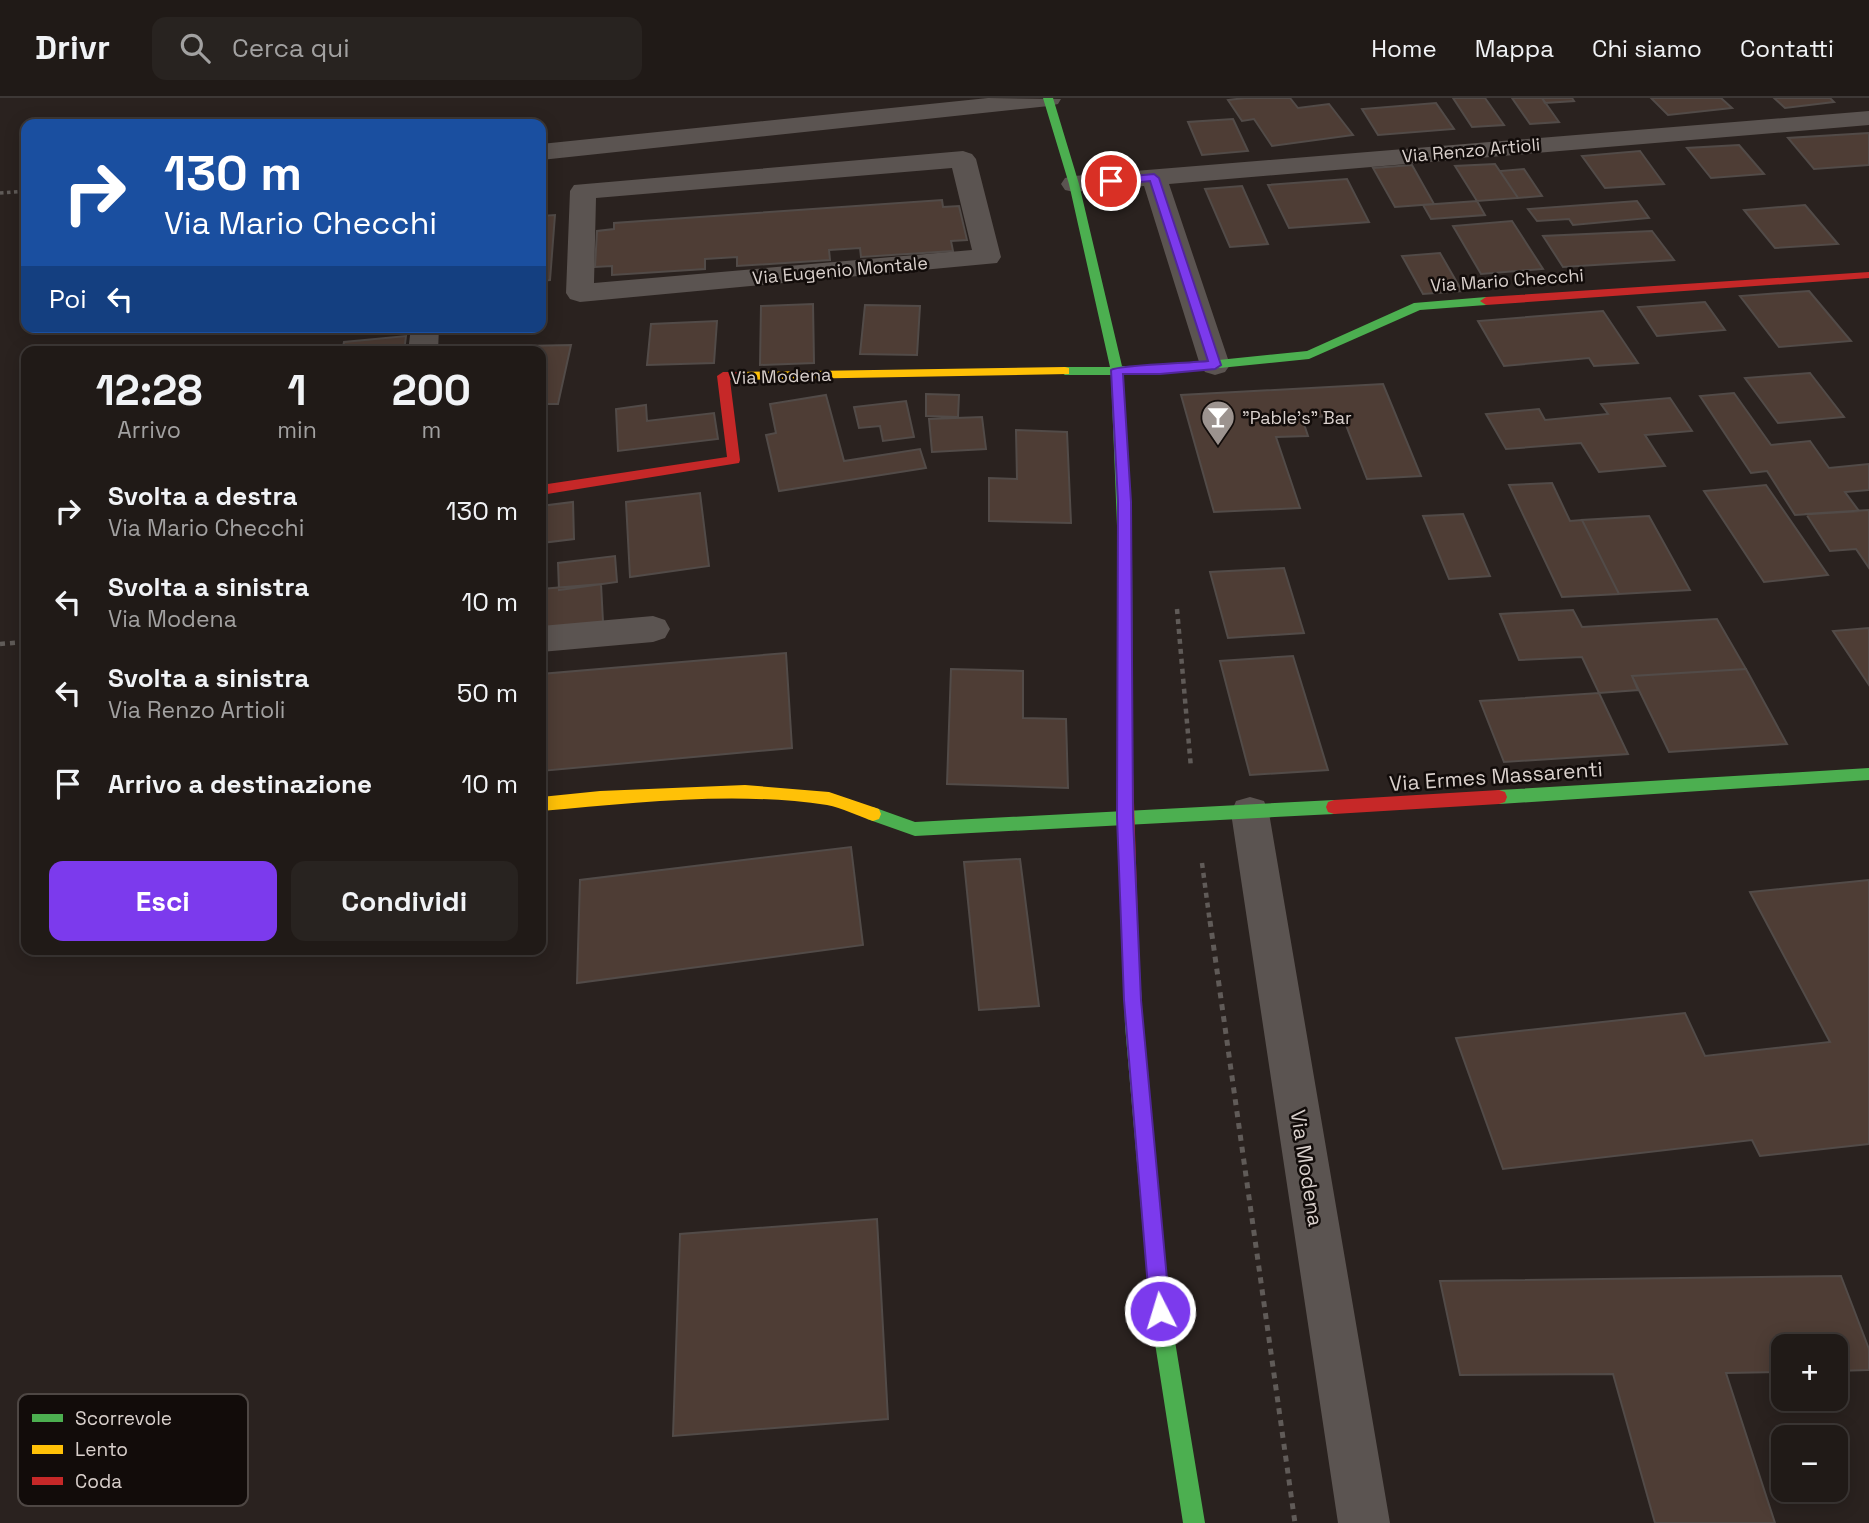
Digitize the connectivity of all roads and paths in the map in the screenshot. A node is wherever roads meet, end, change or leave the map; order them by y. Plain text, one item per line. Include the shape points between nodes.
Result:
1 (1049, 98) edge
2 (1869, 118) edge
3 (712, 134) junction
4 (546, 151) edge
5 (1154, 178) junction
6 (716, 180) junction
7 (1074, 184) junction
8 (21, 191) edge
9 (0, 193) edge
10 (1869, 275) edge
11 (1215, 365) junction
12 (1117, 370) junction
13 (546, 489) edge
14 (653, 629) dead end
15 (546, 639) edge
16 (21, 642) edge
17 (0, 644) edge
18 (1869, 774) edge
19 (546, 803) edge
20 (1250, 813) junction
21 (1125, 817) junction
22 (1194, 1523) edge
23 (1364, 1523) edge

1 - 3 street
1 - 7 street
2 - 5 street, Via Renzo Artioli
3 - 4 street
3 - 6 street
5 - 7 street, Via Renzo Artioli
5 - 11 street
6 - 6 street, Via Eugenio Montale via 583,191 580,293 987,257 963,159
7 - 12 street
8 - 9 path
10 - 11 street, Via Mario Checchi via 1418,306 1309,355
11 - 12 street, Via Mario Checchi
12 - 13 street, Via Modena via 723,376 734,460
12 - 21 street via 1125,551
14 - 15 street
16 - 17 path
18 - 20 street, Via Ermes Massarenti
19 - 21 street via 745,792 829,799 915,829
20 - 21 street, Via Ermes Massarenti
20 - 23 street, Via Modena
21 - 22 street via 1134,1026 1160,1311

